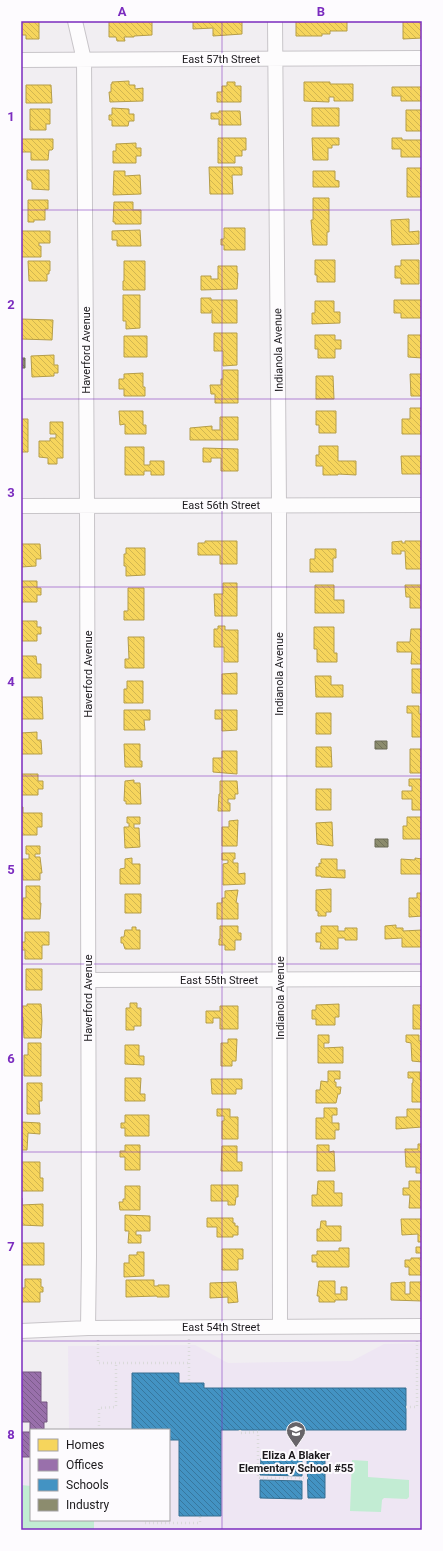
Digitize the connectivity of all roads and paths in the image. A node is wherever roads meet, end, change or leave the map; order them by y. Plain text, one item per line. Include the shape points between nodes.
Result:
1 (75, 21) edge
2 (275, 21) edge
3 (422, 58) edge
4 (275, 59) junction
5 (21, 60) edge
6 (84, 60) junction
7 (279, 505) junction
8 (422, 505) edge
9 (21, 506) edge
10 (87, 506) junction
11 (422, 979) edge
12 (88, 980) junction
13 (280, 980) junction
14 (280, 1327) junction
15 (88, 1328) junction
16 (21, 1330) edge
17 (420, 1332) edge
18 (98, 1339) dead end
19 (189, 1339) dead end
20 (116, 1363) junction
21 (189, 1363) junction
22 (189, 1383) dead end
23 (406, 1407) dead end
24 (99, 1429) edge
25 (240, 1430) dead end
26 (308, 1478) dead end
27 (200, 1516) dead end
28 (144, 1521) edge

1 - 6 street, Haverford Avenue
2 - 4 street, Indianola Avenue
3 - 4 street, East 57th Street
4 - 6 street, East 57th Street
4 - 7 street, Indianola Avenue
5 - 6 street, East 57th Street
6 - 10 street, Haverford Avenue
7 - 8 street, East 56th Street
7 - 10 street, East 56th Street
7 - 13 street, Indianola Avenue
9 - 10 street, East 56th Street
10 - 12 street, Haverford Avenue
11 - 13 street, East 55th Street
12 - 13 street, East 55th Street
12 - 15 street, Haverford Avenue
13 - 14 street, Indianola Avenue
14 - 15 street, East 54th Street
14 - 17 street, East 54th Street
15 - 16 street, East 54th Street
17 - 23 path via 417,1407
18 - 20 path via 98,1363
19 - 21 path
20 - 21 path
20 - 24 path via 116,1407 99,1408
21 - 22 path
25 - 26 path via 240,1433 258,1432 258,1478
27 - 28 path via 200,1523

